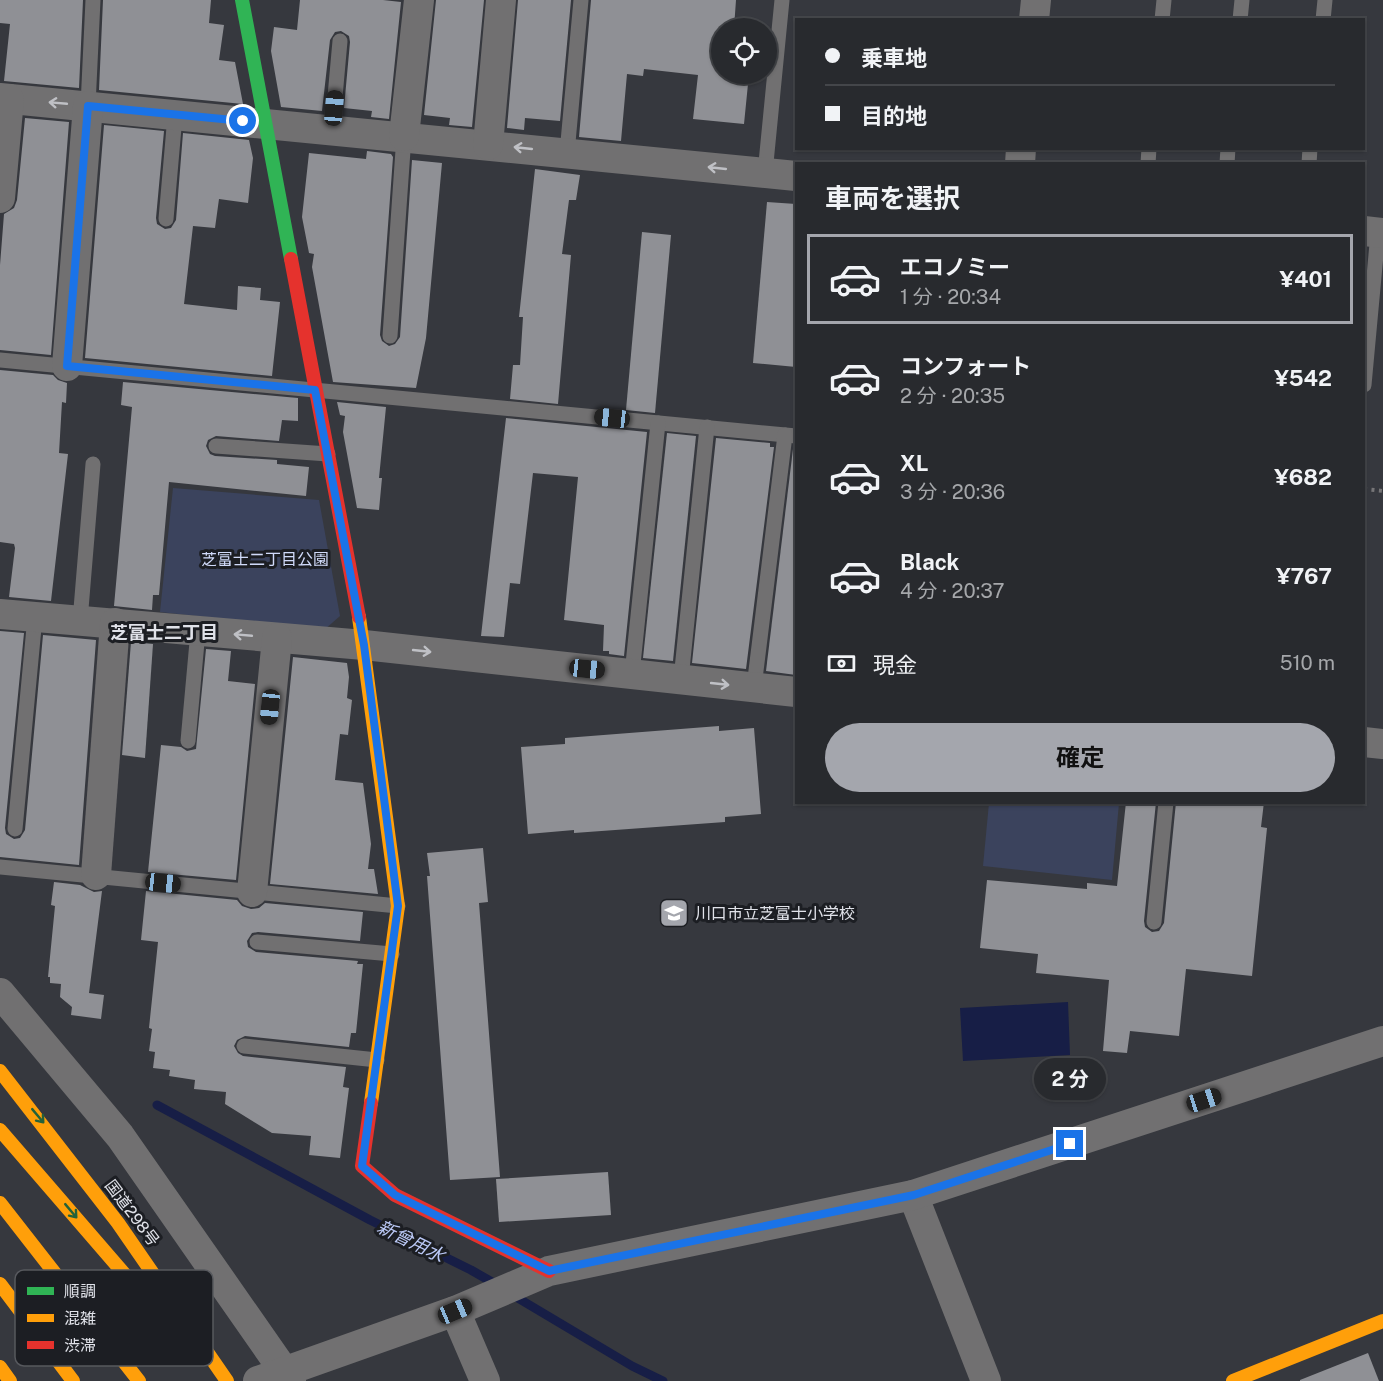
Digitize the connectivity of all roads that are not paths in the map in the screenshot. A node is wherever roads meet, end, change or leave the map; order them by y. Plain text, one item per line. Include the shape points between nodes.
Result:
1 (93, 0) edge
2 (242, 0) edge
3 (419, 0) edge
4 (501, 0) edge
5 (581, 0) edge
6 (782, 0) edge
7 (1036, 0) edge
8 (1164, 0) edge
9 (1242, 0) edge
10 (1325, 0) edge
11 (1034, 18) edge
12 (1162, 18) edge
13 (1240, 18) edge
14 (1323, 18) edge
15 (340, 41) dead end
16 (4, 98) edge
17 (88, 106) junction
18 (175, 116) junction
19 (266, 123) junction
20 (332, 130) junction
21 (404, 136) junction
22 (488, 145) junction
23 (567, 153) junction
24 (765, 172) junction
25 (795, 176) edge
26 (0, 198) edge
27 (166, 219) dead end
28 (1375, 232) edge
29 (390, 336) dead end
30 (1365, 354) edge
31 (0, 360) edge
32 (67, 366) junction
33 (315, 390) junction
34 (657, 423) junction
35 (707, 427) junction
36 (791, 435) edge
37 (216, 446) dead end
38 (328, 454) junction
39 (93, 464) dead end
40 (0, 614) edge
41 (35, 616) junction
42 (80, 621) junction
43 (115, 623) junction
44 (198, 631) junction
45 (277, 638) junction
46 (364, 645) junction
47 (632, 674) junction
48 (681, 679) junction
49 (754, 687) junction
50 (795, 692) edge
51 (188, 741) dead end
52 (1365, 742) edge
53 (1383, 744) edge
54 (1166, 804) edge
55 (15, 829) dead end
56 (0, 867) edge
57 (96, 875) junction
58 (252, 892) junction
59 (398, 906) junction
60 (1154, 922) dead end
61 (257, 942) dead end
62 (392, 954) junction
63 (0, 993) edge
64 (1383, 1041) edge
65 (244, 1046) dead end
66 (377, 1060) junction
67 (0, 1071) edge
68 (0, 1130) edge
69 (914, 1195) junction
70 (0, 1203) edge
71 (52, 1270) edge
72 (120, 1270) edge
73 (154, 1270) edge
74 (537, 1276) junction
75 (0, 1284) edge
76 (15, 1304) edge
77 (455, 1311) junction
78 (1383, 1322) edge
79 (213, 1359) edge
80 (62, 1366) edge
81 (127, 1366) edge
82 (203, 1366) edge
83 (0, 1367) edge
84 (288, 1375) edge
85 (10, 1381) edge
86 (73, 1381) edge
87 (139, 1381) edge
88 (216, 1381) edge
89 (227, 1381) edge
90 (258, 1381) edge
91 (485, 1381) edge
92 (986, 1381) edge
93 (1233, 1381) edge

1 - 17 lane
2 - 19 main road
3 - 21 street
4 - 22 street
5 - 23 lane
6 - 24 lane
7 - 11 street
8 - 12 lane
9 - 13 lane
10 - 14 lane
15 - 20 lane
17 -> 16 street
16 - 26 street
17 - 18 street
17 - 32 street
18 - 19 street
18 - 27 lane
19 - 20 street
19 - 33 main road
20 - 21 street
21 - 22 street
21 - 29 lane
23 -> 22 street
24 -> 23 street
24 - 25 street
28 - 30 lane
31 - 32 lane
32 - 33 lane
33 - 34 lane
33 - 38 main road
34 - 35 lane
34 - 47 lane
35 - 36 lane
35 - 48 lane
36 - 49 lane
37 - 38 lane
38 - 46 main road
39 - 42 lane
40 - 41 street
41 - 42 street
41 - 55 lane
42 - 43 street
43 - 44 street
43 - 57 street
45 -> 44 street
44 - 51 lane
45 - 46 street
45 - 58 street
46 -> 47 street
46 - 59 main road
47 - 48 street
48 -> 49 street
49 - 50 street
52 - 53 street
54 - 60 lane
56 - 57 lane
57 - 58 lane
58 - 59 lane
59 - 62 main road
61 - 62 lane
62 - 66 main road
63 - 84 street via 120,1136
64 - 69 street
65 - 66 lane
66 - 74 main road via 362,1166 395,1195
67 -> 73 main road, 国道298号 via 53,1134
68 -> 72 main road
69 - 74 street
69 - 92 street
70 - 71 main road
74 - 77 street
75 - 76 main road
77 - 84 street
77 - 91 street
78 - 93 main road
79 -> 89 main road, 国道298号
80 - 86 main road
81 - 87 main road
82 -> 88 main road
83 - 85 main road
84 - 90 street

